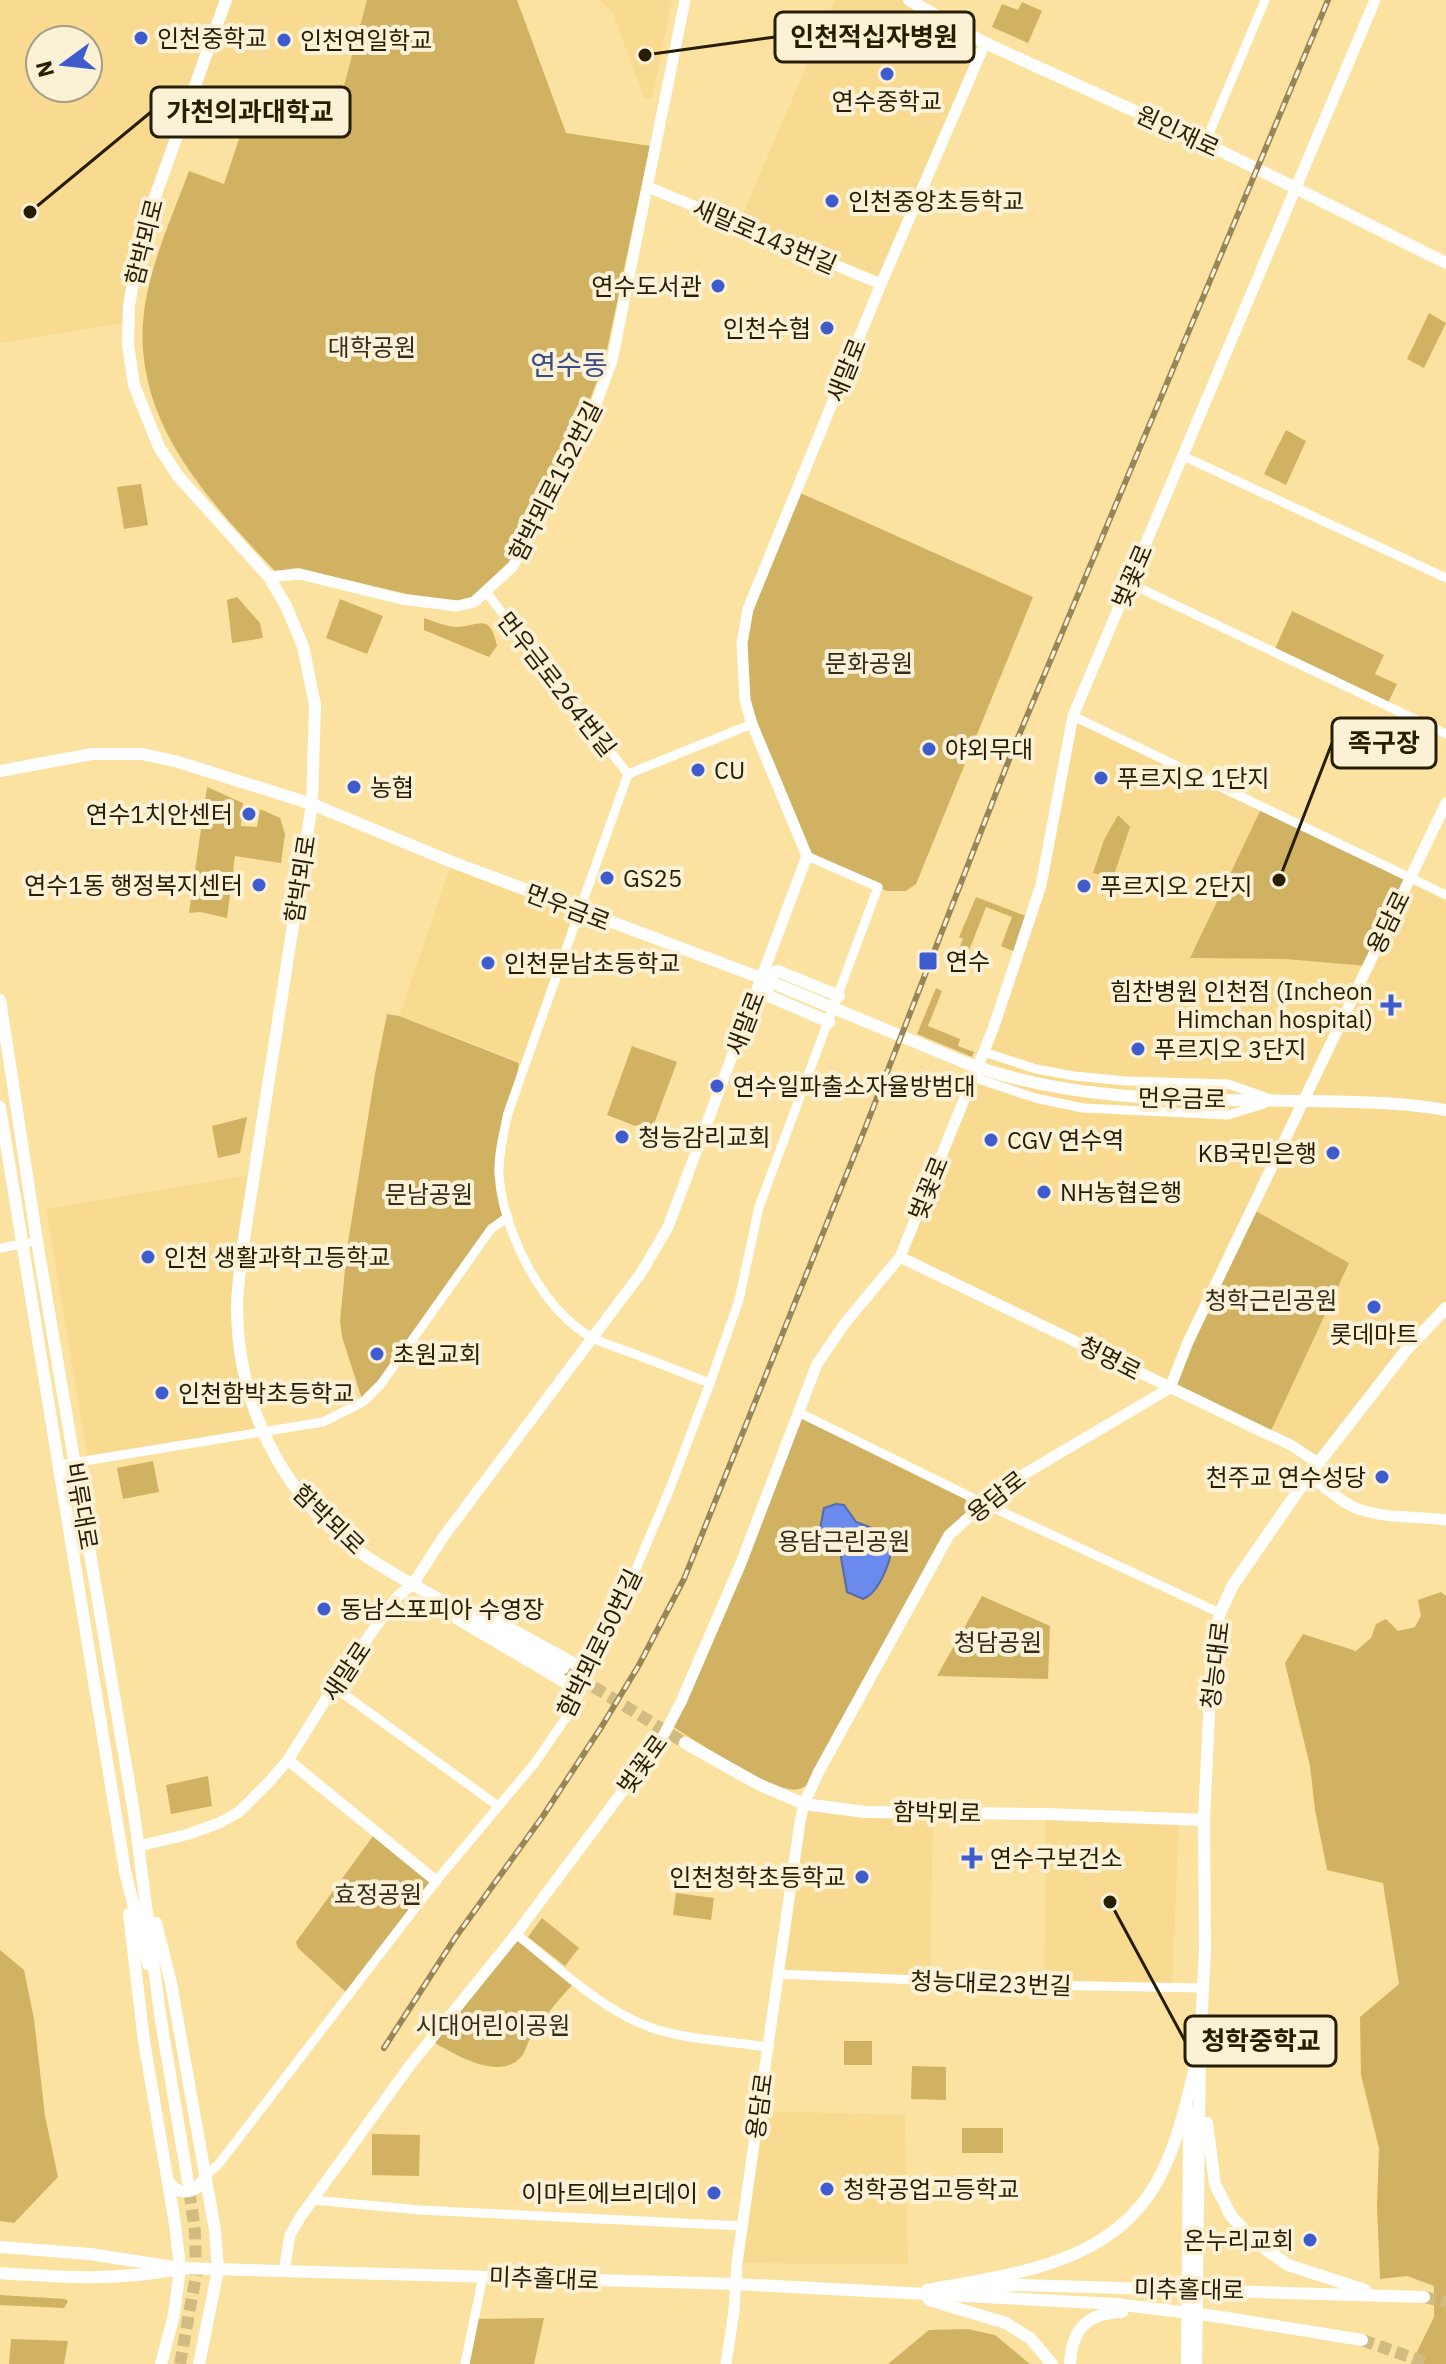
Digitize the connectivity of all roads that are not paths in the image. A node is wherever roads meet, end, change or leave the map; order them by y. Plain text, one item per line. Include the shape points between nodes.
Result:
1 (226, 0) edge
2 (685, 0) edge
3 (909, 0) edge
4 (1265, 0) edge
5 (1375, 0) edge
6 (985, 43) junction
7 (1205, 143) junction
8 (648, 187) junction
9 (1296, 187) junction
10 (1446, 263) edge
11 (881, 284) junction
12 (1183, 456) junction
13 (269, 577) junction
14 (1446, 578) edge
15 (1129, 583) junction
16 (486, 592) junction
17 (1073, 716) junction
18 (752, 724) junction
19 (1446, 734) edge
20 (0, 771) edge
21 (628, 774) junction
22 (1446, 803) edge
23 (312, 804) junction
24 (807, 856) junction
25 (1410, 878) junction
26 (1446, 895) edge
27 (578, 911) junction
28 (761, 978) junction
29 (839, 996) junction
30 (0, 1000) edge
31 (829, 1022) junction
32 (984, 1052) junction
33 (973, 1077) junction
34 (1275, 1100) junction
35 (1303, 1101) junction
36 (0, 1107) edge
37 (1446, 1110) edge
38 (508, 1217) junction
39 (37, 1241) junction
40 (21, 1244) junction
41 (0, 1248) edge
42 (900, 1257) junction
43 (1446, 1308) edge
44 (593, 1338) junction
45 (710, 1383) junction
46 (1170, 1388) junction
47 (798, 1412) junction
48 (262, 1430) junction
49 (75, 1462) junction
50 (1318, 1463) junction
51 (60, 1465) junction
52 (1309, 1475) junction
53 (983, 1503) junction
54 (1446, 1520) edge
55 (413, 1584) junction
56 (1220, 1613) junction
57 (563, 1668) tunnel mouth
58 (589, 1672) junction
59 (334, 1687) junction
60 (580, 1691) junction
61 (685, 1743) tunnel mouth
62 (288, 1760) junction
63 (804, 1804) junction
64 (498, 1806) junction
65 (1204, 1820) junction
66 (139, 1846) junction
67 (125, 1871) junction
68 (144, 1872) junction
69 (436, 1881) junction
70 (516, 1934) junction
71 (778, 1974) junction
72 (1204, 1988) junction
73 (160, 2014) junction
74 (767, 2047) junction
75 (1200, 2048) junction
76 (206, 2175) junction
77 (168, 2181) junction
78 (188, 2182) tunnel mouth
79 (313, 2200) junction
80 (742, 2226) junction
81 (0, 2247) edge
82 (180, 2268) junction
83 (218, 2270) junction
84 (284, 2271) junction
85 (0, 2273) edge
86 (483, 2276) junction
87 (736, 2284) junction
88 (907, 2293) junction
89 (1382, 2296) junction
90 (1424, 2297) tunnel mouth
91 (1165, 2311) junction
92 (1362, 2340) tunnel mouth
93 (161, 2364) edge
94 (199, 2364) edge
95 (465, 2364) edge
96 (726, 2364) edge
97 (1052, 2364) edge
98 (1070, 2364) edge
99 (1187, 2364) edge
100 (1196, 2364) edge

1 - 13 main road, 함박뫼로 via 142,233 128,345 134,385 159,447 178,476
2 - 8 street, 함박뫼로152번길
3 - 6 main road, 원인재로
4 - 7 street
5 - 9 street, 벚꽃로
6 - 7 main road, 원인재로
6 - 11 street, 새말로
7 - 9 main road, 원인재로
8 - 11 street, 새말로143번길
8 - 16 street, 함박뫼로152번길 via 612,361 588,425 513,566
9 - 10 main road, 원인재로
9 - 12 street, 벚꽃로
11 - 18 street, 새말로 via 748,609 742,676
12 - 14 street
12 - 15 street, 벚꽃로
13 - 16 street, 함박뫼로152번길 via 300,574 401,599 457,606
13 - 23 main road, 함박뫼로 via 303,646 311,676
15 - 17 street, 벚꽃로
15 - 19 street
16 - 21 street, 먼우금로264번길
17 - 25 street
17 - 32 street, 벚꽃로 via 1041,885
18 - 21 street
18 - 24 street, 새말로
20 - 23 main road, 먼우금로 via 78,755 142,754
21 - 27 street, 먼우금로264번길
22 - 25 street, 용담로
23 - 27 main road, 먼우금로
23 - 48 main road, 함박뫼로 via 237,1305 245,1378
24 - 28 street, 새말로
24 - 29 street, 함박뫼로50번길 via 878,887
25 - 26 street
25 - 35 street, 용담로
27 - 28 main road, 먼우금로
27 - 38 street, 먼우금로264번길 via 508,1113 499,1173
28 - 29 main road via 778,971
28 - 31 main road via 769,996
28 - 34 main road, 먼우금로 via 997,1074 1126,1097
28 - 44 street, 새말로 via 668,1227
29 - 31 street, 함박뫼로50번길
30 - 39 main road, 비류대로
31 - 45 street, 함박뫼로50번길 via 759,1207 739,1300
32 - 33 street, 벚꽃로
32 - 34 street, 먼우금로 via 1074,1076 1228,1084
33 - 34 street, 먼우금로 via 1083,1108 1228,1115
33 - 42 street, 벚꽃로
34 - 35 main road, 먼우금로
35 - 37 main road, 먼우금로
35 - 46 street, 용담로
36 - 40 main road, 비류대로
38 - 44 street, 먼우금로264번길 via 528,1266 552,1302 570,1324
38 - 48 street via 491,1229 363,1402 323,1422
39 - 40 street
39 - 49 main road, 비류대로
40 - 41 street
40 - 51 main road, 비류대로
42 - 46 street, 청명로
42 - 47 street, 벚꽃로 via 824,1353
43 - 50 main road, 청능대로
44 - 45 street, 먼우금로264번길
44 - 55 street, 새말로
45 - 58 street, 함박뫼로50번길
46 - 50 street, 청명로
46 - 53 street, 용담로 via 1046,1459
47 - 53 street
47 - 70 street, 벚꽃로 via 741,1563 670,1725
48 - 49 street
48 - 55 main road, 함박뫼로 via 282,1471 305,1501 357,1550
49 - 51 street
49 - 66 main road, 비류대로
50 - 52 main road, 청능대로
51 - 67 main road, 비류대로
52 - 54 street via 1356,1508
52 - 56 main road, 청능대로 via 1233,1585
53 - 56 street
53 - 63 street, 용담로 via 949,1535
55 - 57 main road, 함박뫼로
55 - 58 main road via 434,1587
55 - 59 street, 새말로 via 397,1597
55 - 60 main road via 427,1600
56 - 65 main road, 청능대로 via 1212,1652
58 - 60 street, 함박뫼로50번길
59 - 62 street, 새말로
59 - 64 street
60 - 64 street, 함박뫼로50번길 via 534,1764
61 - 63 main road, 함박뫼로
62 - 66 street, 새말로 via 239,1812 189,1834
62 - 69 street
63 - 65 main road, 함박뫼로 via 865,1812
63 - 71 street, 용담로
64 - 69 street, 함박뫼로50번길
65 - 72 main road, 청능대로
66 - 68 main road, 비류대로
67 - 73 main road, 비류대로
67 - 77 main road via 144,2041
68 - 73 main road, 비류대로
68 - 76 main road via 171,1983
69 - 76 street, 함박뫼로50번길
70 - 74 street via 633,2020 673,2033
70 - 79 street, 벚꽃로 via 411,2064
71 - 72 street, 청능대로23번길
71 - 74 street, 용담로
72 - 75 main road, 청능대로
73 - 78 main road, 비류대로
74 - 80 street, 용담로
75 - 88 main road via 1165,2168 1141,2207 1102,2240 1042,2268
75 - 89 main road via 1215,2184 1231,2216 1288,2265
75 - 99 main road via 1189,2130
75 - 100 main road
76 - 77 main road via 189,2192 181,2193
76 - 83 main road
77 - 82 main road
79 - 80 street
79 - 84 street, 벚꽃로 via 290,2235
80 - 87 street, 용담로
81 - 82 main road, 미추홀대로
82 - 83 main road, 미추홀대로
82 - 85 main road, 미추홀대로 via 137,2277 80,2279
82 - 93 main road
83 - 84 main road, 미추홀대로
83 - 94 main road
84 - 86 main road, 미추홀대로
86 - 87 main road, 미추홀대로
86 - 95 street
87 - 88 main road, 미추홀대로
87 - 96 street, 용담로
88 - 89 main road, 미추홀대로 via 1019,2285
88 - 91 main road, 미추홀대로
88 - 97 main road via 1006,2323 1031,2339
89 - 90 main road, 미추홀대로
91 - 92 main road, 미추홀대로
91 - 98 main road via 1106,2313 1085,2323 1071,2342

